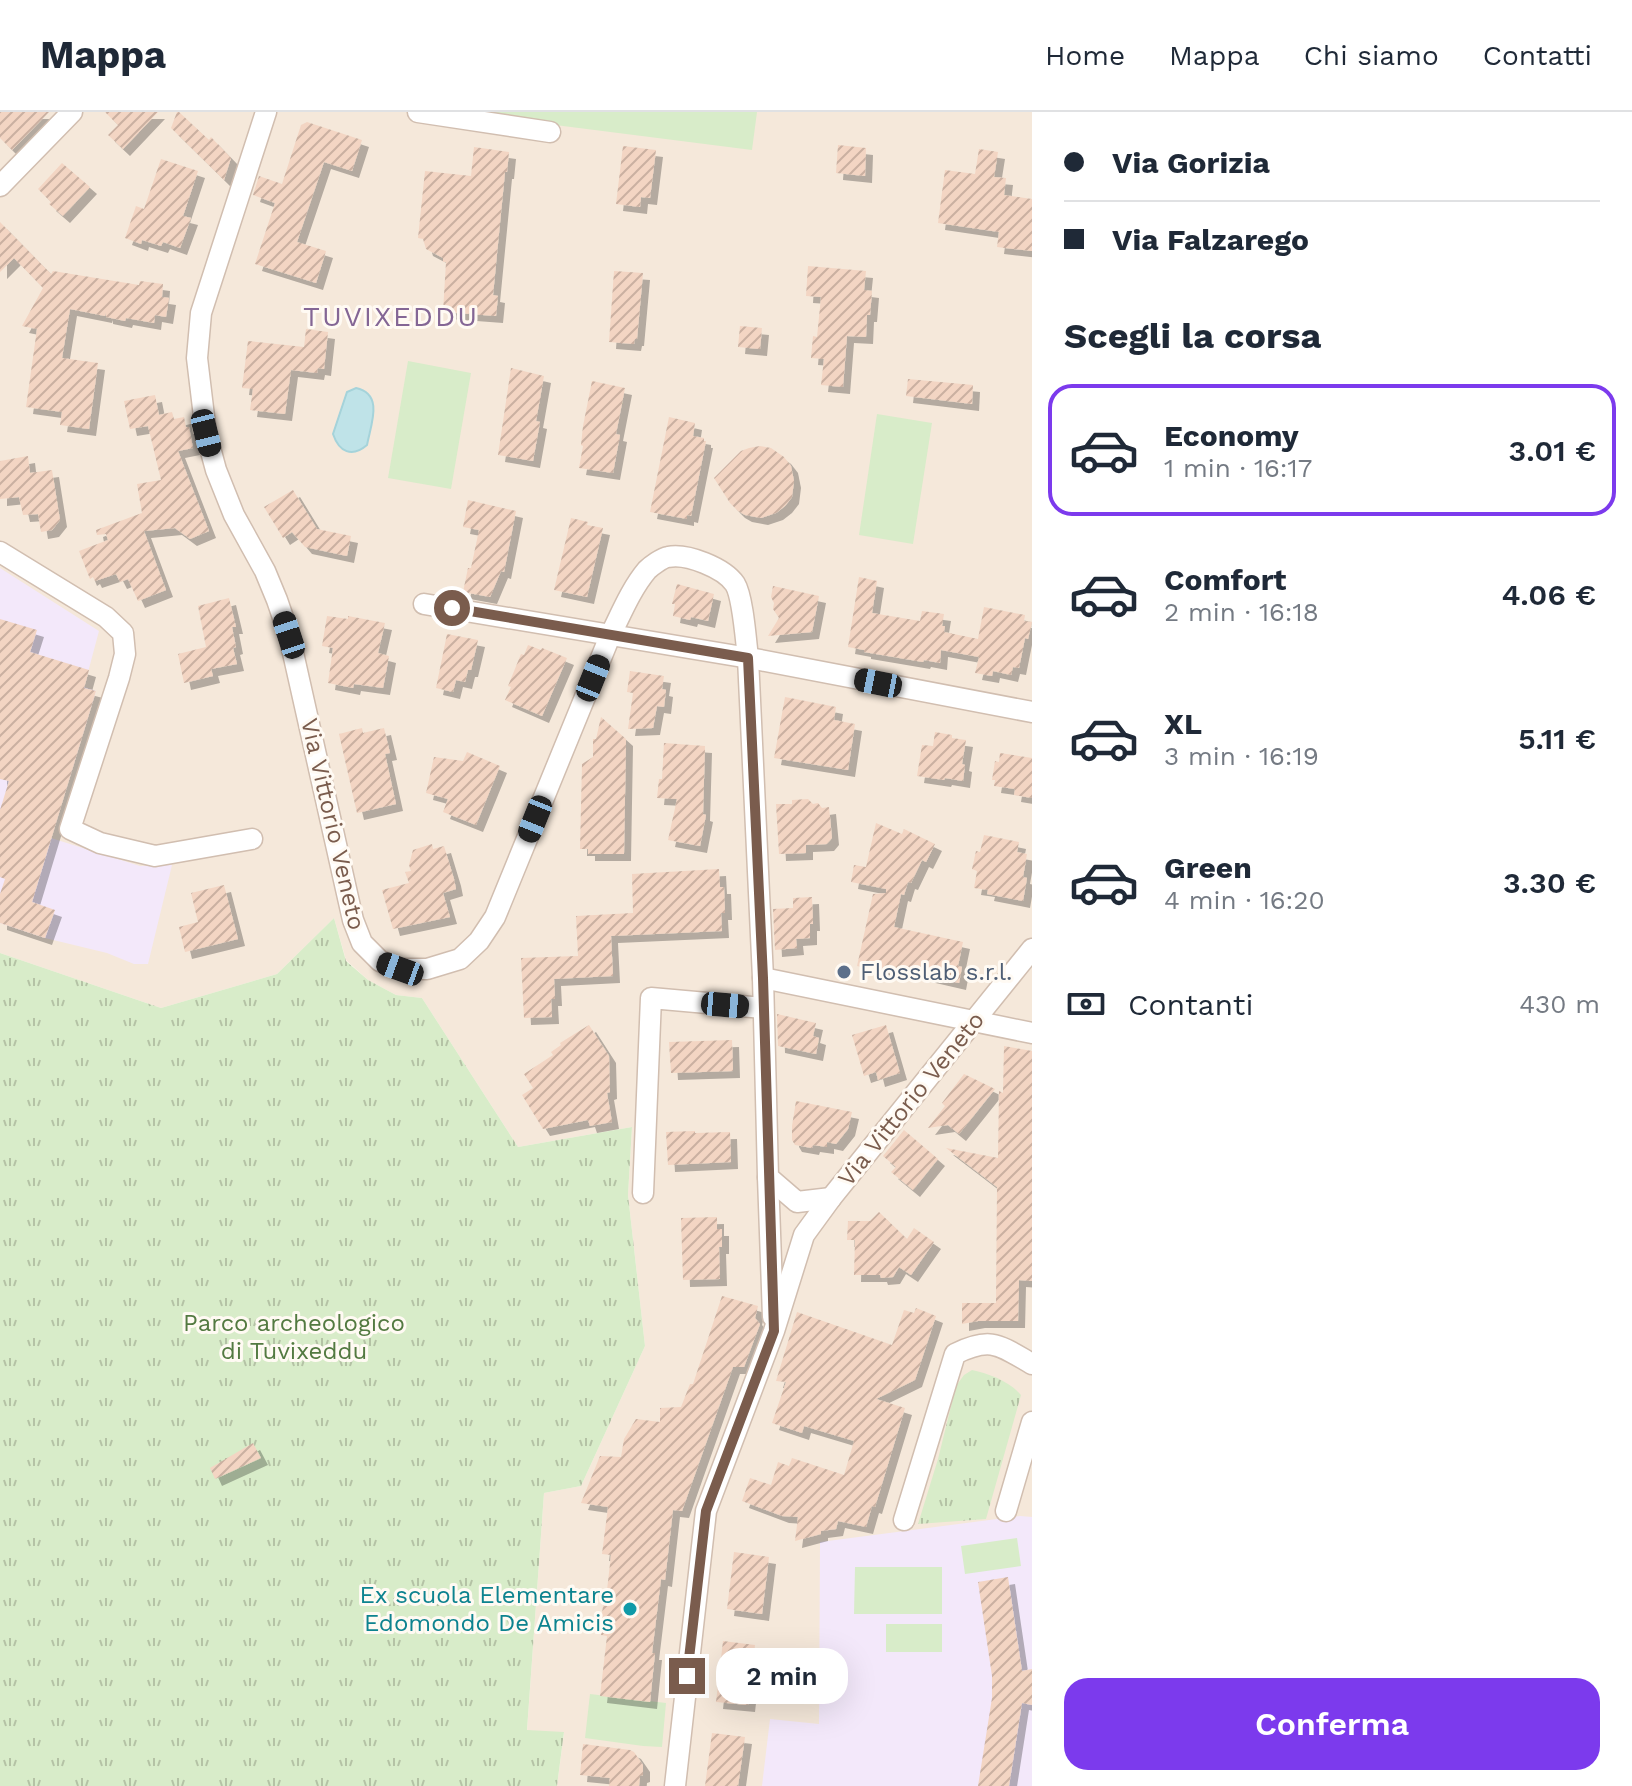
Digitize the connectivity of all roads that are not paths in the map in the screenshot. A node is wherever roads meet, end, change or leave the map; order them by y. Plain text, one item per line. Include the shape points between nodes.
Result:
1 (72, 112) edge
2 (266, 112) edge
3 (418, 112) edge
4 (550, 132) dead end
5 (0, 186) edge
6 (0, 552) edge
7 (424, 604) dead end
8 (610, 636) junction
9 (748, 658) junction
10 (1032, 712) edge
11 (252, 839) dead end
12 (1032, 949) edge
13 (763, 978) junction
14 (763, 1008) junction
15 (974, 1021) junction
16 (1032, 1033) edge
17 (768, 1177) junction
18 (643, 1193) dead end
19 (831, 1198) junction
20 (774, 1331) junction
21 (1032, 1364) edge
22 (1032, 1422) edge
23 (1006, 1511) dead end
24 (904, 1520) dead end
25 (675, 1786) edge

1 - 5 street
2 - 8 street, Via Vittorio Veneto via 201,313 201,396 216,470 289,635 353,920 362,943 380,961 400,969 427,969 460,959 479,941 495,917
3 - 4 street
6 - 11 street via 106,617 123,633 119,678 70,829 100,843 155,856
7 - 8 street
8 - 9 street
8 - 9 street, Via Vittorio Veneto via 649,568 667,557 693,558 717,568 735,585
9 - 10 street
9 - 13 street, Via Vittorio Veneto
12 - 15 street, Via Vittorio Veneto
13 - 14 street, Via Vittorio Veneto
13 - 15 street
14 - 17 street, Via Vittorio Veneto
14 - 18 street via 651,998
15 - 16 street
15 - 19 street, Via Vittorio Veneto
17 - 19 street, Via Vittorio Veneto via 797,1202
17 - 20 street
19 - 20 street via 804,1235
20 - 25 street via 706,1511
21 - 24 street via 988,1344 955,1354
22 - 23 street

